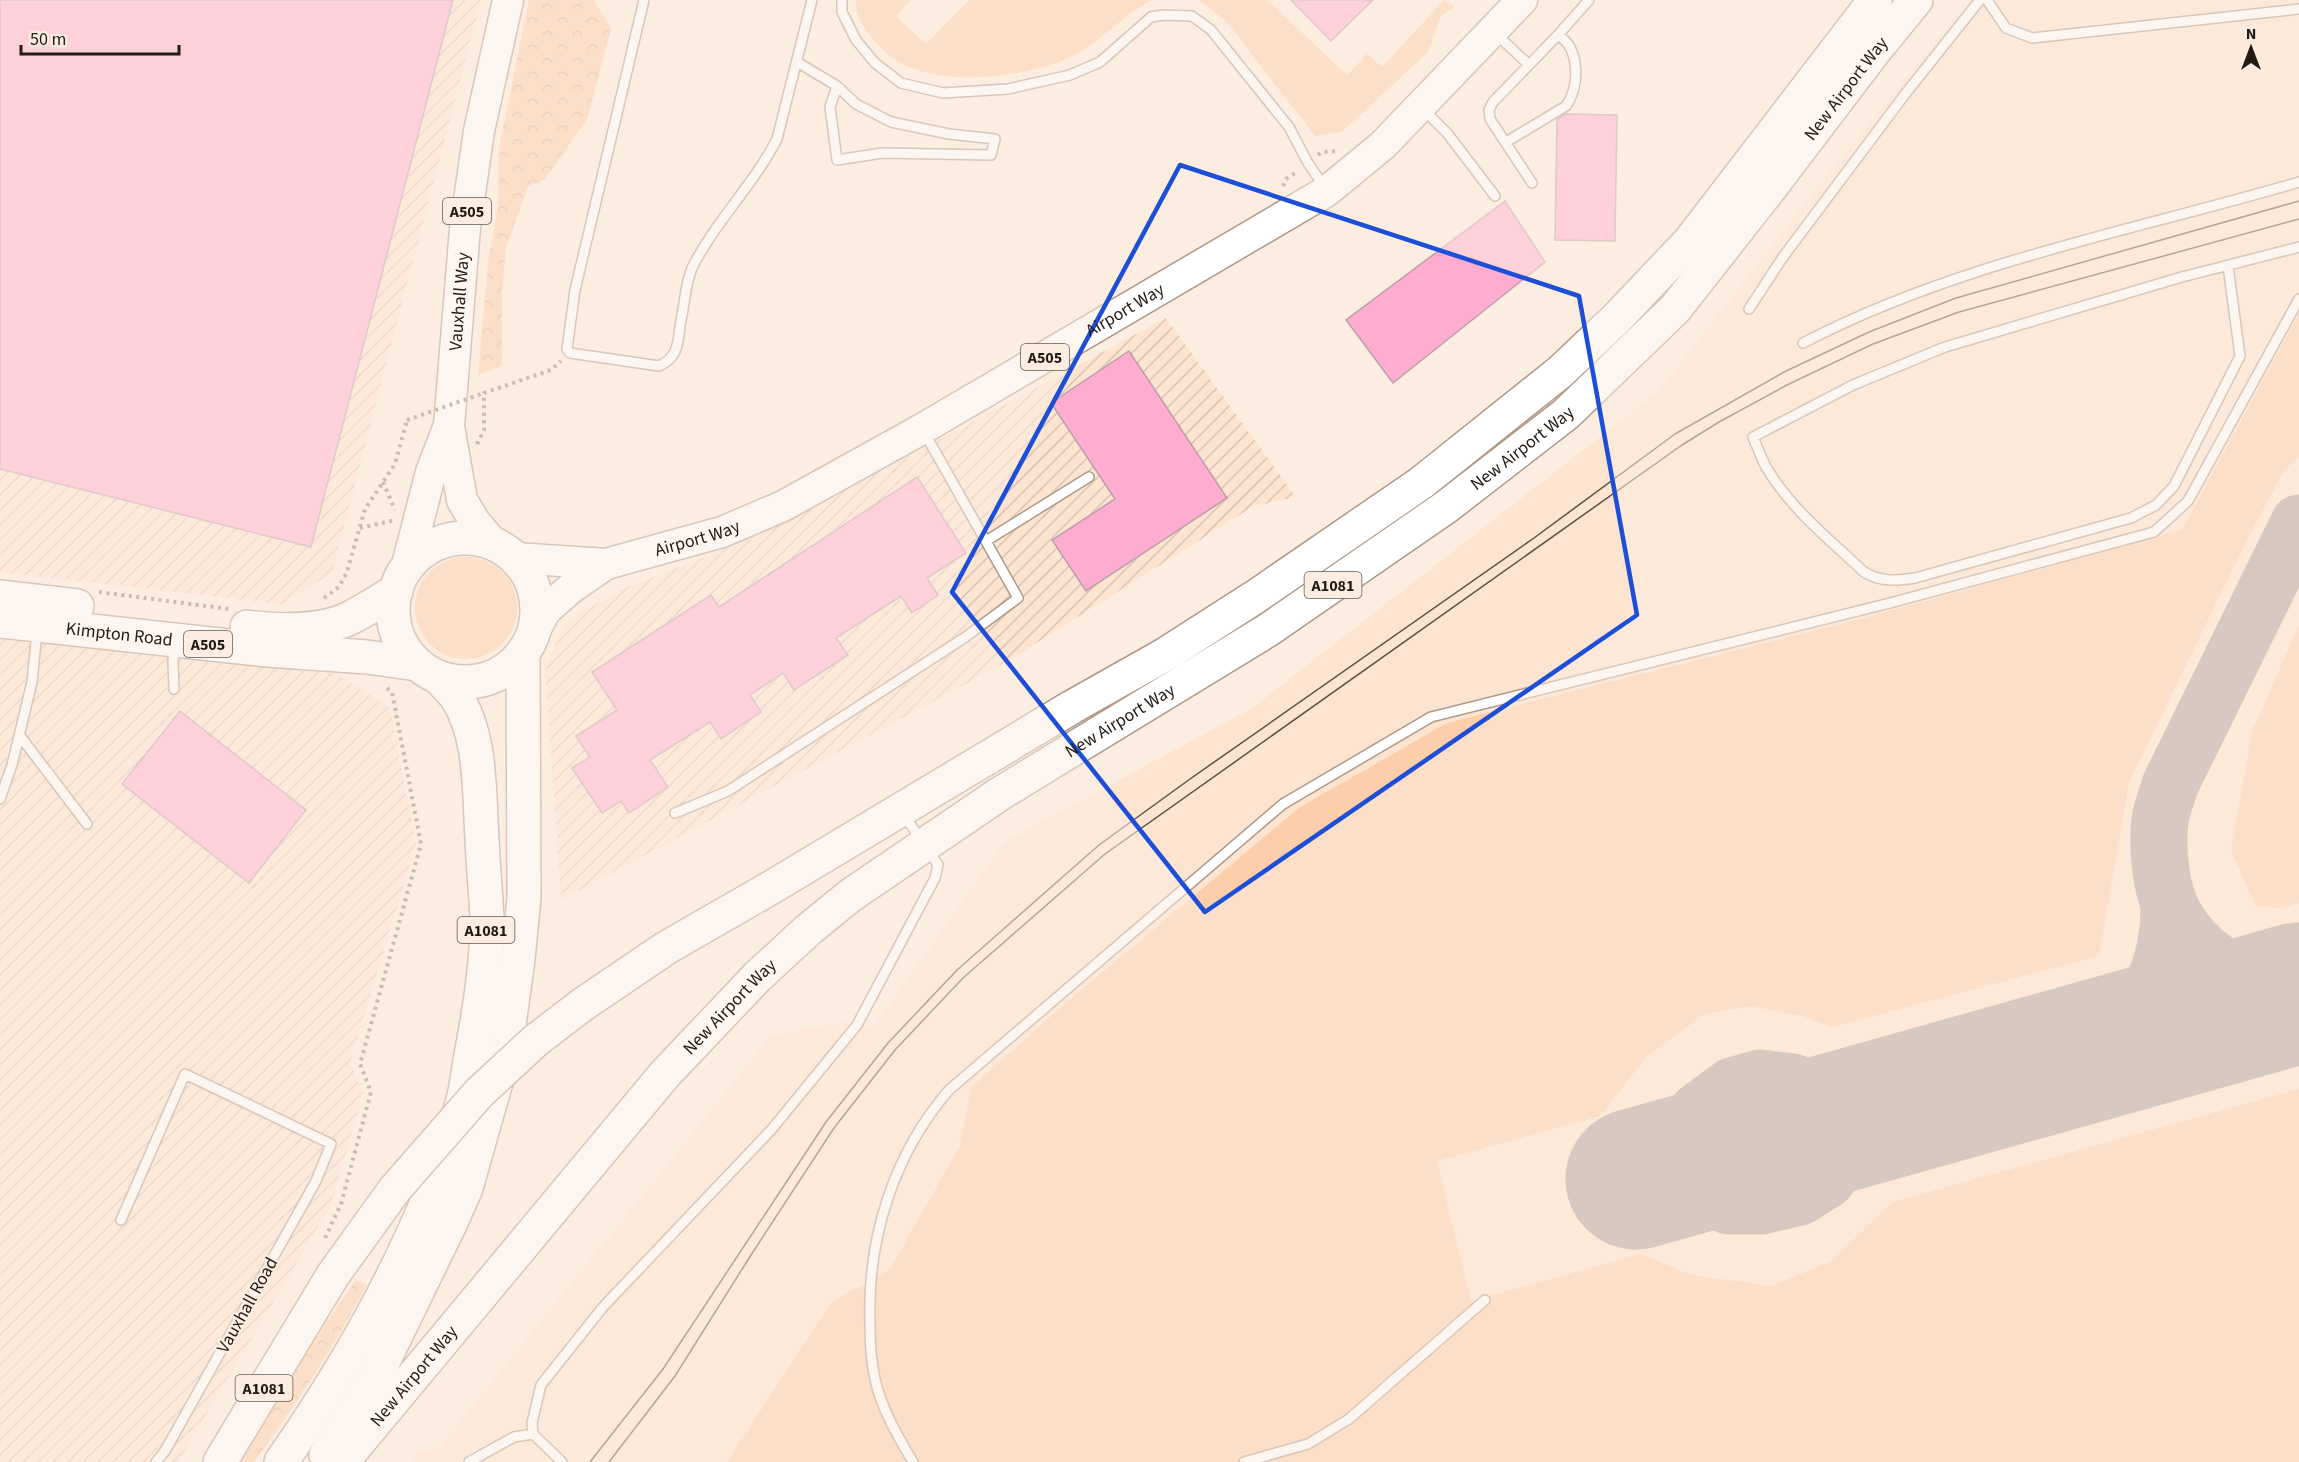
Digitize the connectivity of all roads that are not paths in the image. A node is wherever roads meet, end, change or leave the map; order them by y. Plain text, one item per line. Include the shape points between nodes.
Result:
1 (508, 0) edge
2 (644, 0) edge
3 (812, 0) edge
4 (842, 0) edge
5 (1522, 0) edge
6 (1589, 0) edge
7 (1875, 0) edge
8 (1916, 0) edge
9 (1980, 0) edge
10 (1987, 0) edge
11 (2299, 9) edge
12 (1494, 31) junction
13 (1558, 35) junction
14 (797, 62) junction
15 (1529, 65) junction
16 (837, 86) junction
17 (1421, 106) junction
18 (1506, 142) junction
19 (2299, 182) edge
20 (1532, 183) dead end
21 (1327, 191) junction
22 (1495, 196) dead end
23 (2299, 247) edge
24 (2228, 266) junction
25 (2299, 299) edge
26 (1749, 309) dead end
27 (1803, 343) dead end
28 (449, 426) junction
29 (922, 429) junction
30 (1089, 477) dead end
31 (986, 541) junction
32 (505, 551) junction
33 (606, 564) junction
34 (401, 580) junction
35 (0, 597) edge
36 (0, 621) edge
37 (37, 625) junction
38 (175, 640) junction
39 (529, 642) junction
40 (428, 671) junction
41 (174, 689) dead end
42 (20, 736) junction
43 (0, 799) edge
44 (900, 809) junction
45 (675, 813) dead end
46 (87, 824) dead end
47 (924, 846) junction
48 (121, 1220) dead end
49 (1485, 1300) dead end
50 (533, 1434) junction
51 (906, 1450) junction
52 (156, 1462) edge
53 (220, 1462) edge
54 (281, 1462) edge
55 (322, 1462) edge
56 (342, 1462) edge
57 (469, 1462) edge
58 (562, 1462) edge
59 (906, 1462) edge
60 (913, 1462) edge
61 (1244, 1462) edge

1 - 28 main road, Vauxhall Way / A505 via 479,131 465,228
2 - 14 lane via 575,290 566,341 570,353 659,366 676,354 692,268 770,153
3 - 14 lane
4 - 21 lane via 842,12 856,40 874,63 901,83 943,93 1008,89 1070,75 1100,62 1151,17 1192,16 1211,30 1289,127
5 - 12 main road, Airport Way / A505
6 - 13 lane
7 - 44 highway, New Airport Way / A1081 via 1690,241 1560,372 1421,483 1255,597 1166,654
8 - 47 highway, New Airport Way / A1081 via 1675,309 1566,414 1446,507 1268,630 1001,793
9 - 26 lane via 1782,256
10 - 11 lane via 2006,28 2032,39
12 - 15 lane
12 - 17 main road, Airport Way / A505
13 - 15 lane
13 - 18 lane via 1568,41 1574,58 1570,100
14 - 16 lane
15 - 18 lane via 1489,110 1490,119
16 - 16 lane via 856,104 891,122 995,140 991,155 882,153 837,160 830,107
17 - 21 main road, Airport Way / A505 via 1383,145
17 - 22 lane via 1448,133
18 - 20 lane
19 - 27 lane via 2081,241 1933,287 1846,321
21 - 29 main road, Airport Way / A505
23 - 24 lane
24 - 24 lane via 2240,356 2174,486 2156,505 2131,518 1915,578 1874,578 1808,519 1776,482 1753,437 1853,386 1945,347
25 - 51 lane via 2188,501 2154,532 1890,603 1431,717 1283,804 949,1090 928,1118 890,1190 878,1232 870,1286 874,1379
28 - 32 main road, Vauxhall Way / A505 via 462,500 475,522
28 - 34 main road, Vauxhall Way / A505 via 431,472
29 - 31 lane
29 - 33 main road, Airport Way / A505 via 773,510 722,531
30 - 31 lane
31 - 45 lane via 1018,598 964,638 728,791
32 - 33 main road, Airport Way / A505
32 - 34 highway via 476,539 437,544 420,554
32 - 39 highway via 527,573 535,592 537,611
33 - 39 main road, Airport Way / A505 via 546,610
34 - 35 highway, Kimpton Road / A505 via 348,619 306,628 263,629
34 - 40 highway via 393,611 396,631 404,649
36 - 37 highway, Kimpton Road / A505
37 - 38 highway, Kimpton Road / A505
37 - 42 lane via 32,682
38 - 40 highway, Kimpton Road / A505 via 307,656 367,657
38 - 41 lane
39 - 40 highway via 506,669 485,680 462,682
39 - 55 highway, New Airport Way / A1081 via 524,898 506,1047 466,1188 451,1222 378,1372
40 - 54 highway, A1081 via 456,698 474,748 486,910 476,1032 462,1103 433,1186 398,1265 316,1413
42 - 43 lane
42 - 46 lane
44 - 47 lane
44 - 53 highway, New Airport Way / A1081, bridge via 666,948 535,1041 478,1093 395,1189 333,1275
47 - 50 lane via 938,865 935,878 857,1025 772,1129 603,1307 548,1376 536,1401
47 - 56 highway, New Airport Way / A1081 via 851,895 808,930 664,1074
48 - 52 lane, Vauxhall Road via 185,1074 331,1144 316,1181
49 - 61 lane via 1349,1419 1308,1444
50 - 57 lane via 514,1437
50 - 58 lane
51 - 59 lane
51 - 60 lane

